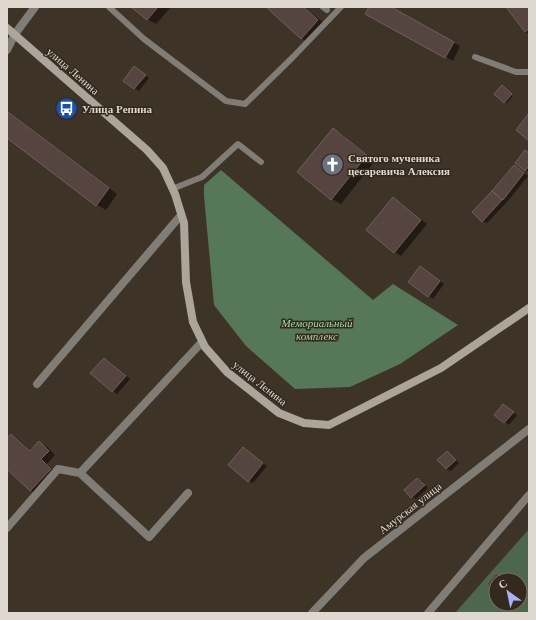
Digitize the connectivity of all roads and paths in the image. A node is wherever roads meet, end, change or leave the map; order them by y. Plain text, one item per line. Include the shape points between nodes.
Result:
1 (35, 7) edge
2 (109, 7) edge
3 (341, 7) edge
4 (7, 28) edge
5 (15, 34) junction
6 (7, 50) edge
7 (475, 57) dead end
8 (529, 72) edge
9 (261, 162) dead end
10 (172, 190) junction
11 (181, 215) junction
12 (529, 308) edge
13 (202, 342) junction
14 (37, 384) dead end
15 (529, 429) edge
16 (80, 473) junction
17 (188, 494) dead end
18 (529, 495) edge
19 (7, 528) edge
20 (312, 613) edge
21 (428, 613) edge

1 - 5 street
2 - 3 lane via 144,39 226,101 245,104
4 - 5 main road, улица Ленина
5 - 6 street
5 - 10 main road, улица Ленина via 147,150 164,168
7 - 8 lane via 516,72
9 - 10 lane via 238,144 202,177
10 - 11 main road, улица Ленина
11 - 13 main road, улица Ленина via 184,223 186,282 193,322
11 - 14 street
12 - 13 main road, улица Ленина via 441,368 329,425 304,423 279,413 227,372
13 - 16 street
15 - 20 street, Амурская улица via 364,558
16 - 17 street via 149,536
16 - 19 street via 58,469
18 - 21 street

